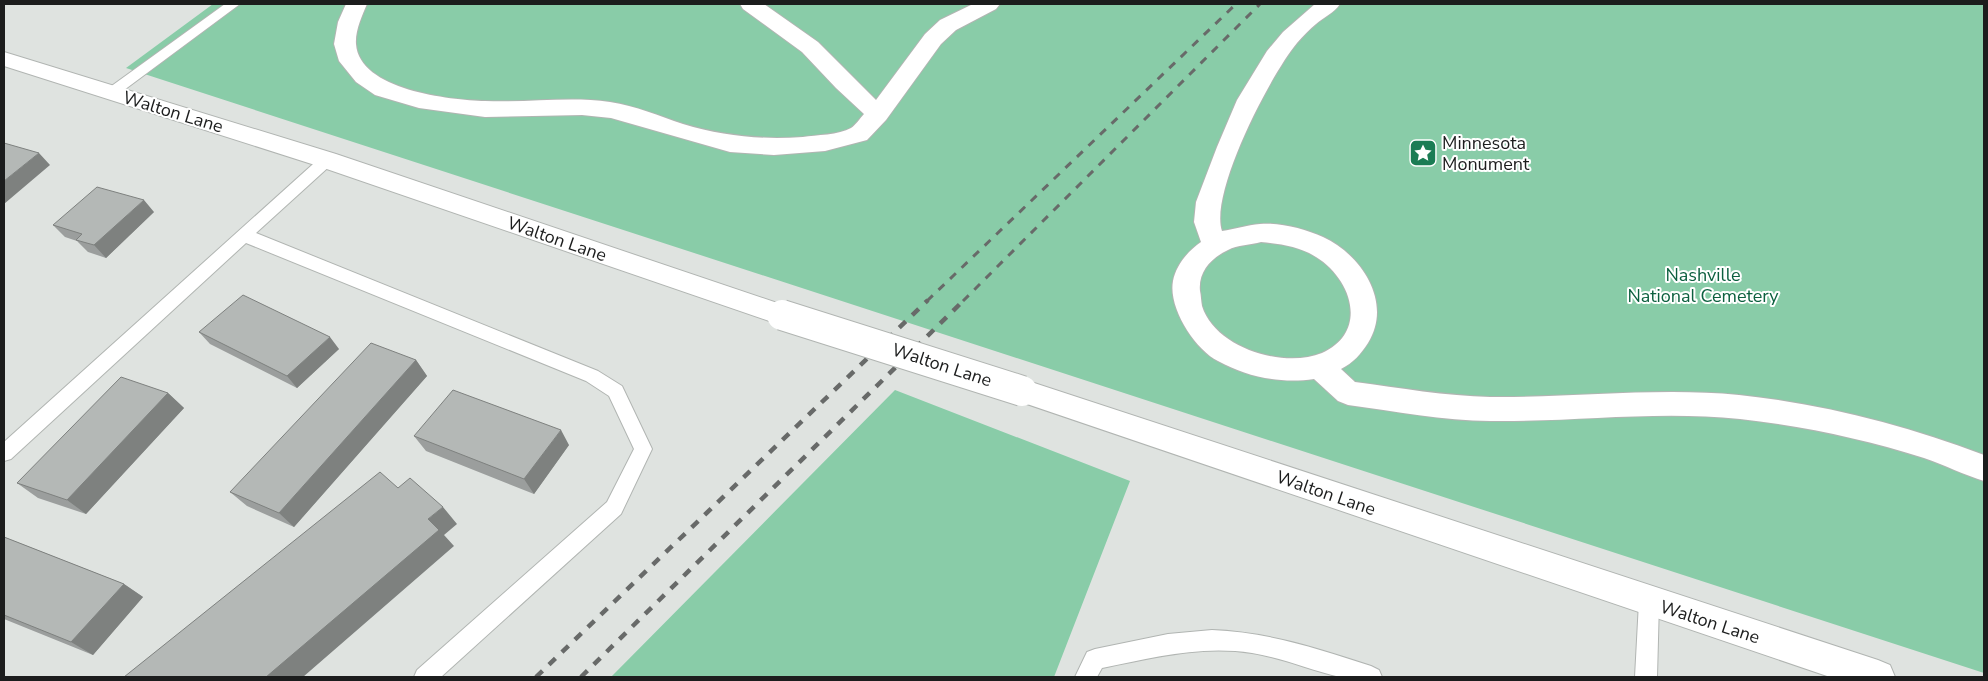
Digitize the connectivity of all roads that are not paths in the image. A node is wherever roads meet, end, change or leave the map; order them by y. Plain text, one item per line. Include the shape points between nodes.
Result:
1 (233, 4) edge
2 (356, 4) edge
3 (750, 4) edge
4 (989, 4) edge
5 (1329, 4) edge
6 (4, 59) edge
7 (111, 93) junction
8 (878, 114) junction
9 (326, 160) junction
10 (244, 235) junction
11 (1215, 244) junction
12 (1320, 366) junction
13 (4, 452) edge
14 (1984, 468) edge
15 (1649, 602) junction
16 (424, 677) edge
17 (1086, 677) edge
18 (1372, 677) edge
19 (1646, 677) edge
20 (1878, 677) edge

1 - 7 lane
2 - 8 street via 345,44 350,61 382,90 419,100 485,109 582,106 641,117 730,144 774,147 825,144 859,134
3 - 8 street via 810,47
4 - 8 street via 948,25 933,39
5 - 11 street via 1294,32 1271,60 1249,98 1210,199 1207,222
6 - 7 street, Walton Lane
7 - 9 street, Walton Lane
9 - 10 lane
9 - 15 street, Walton Lane, bridge via 782,315 1022,391
10 - 13 lane
10 - 16 lane via 592,376 616,391 643,449 614,508
11 - 12 street via 1191,267 1186,282 1185,298 1200,330 1214,345 1254,366 1276,370
11 - 12 street via 1244,234 1295,237 1327,251 1351,273 1364,300 1363,327 1348,351
12 - 14 street via 1348,393 1437,404 1489,409 1680,404 1802,415 1929,447
15 - 19 lane
15 - 20 street, Walton Lane
17 - 18 lane via 1095,659 1188,641 1213,640 1292,652

